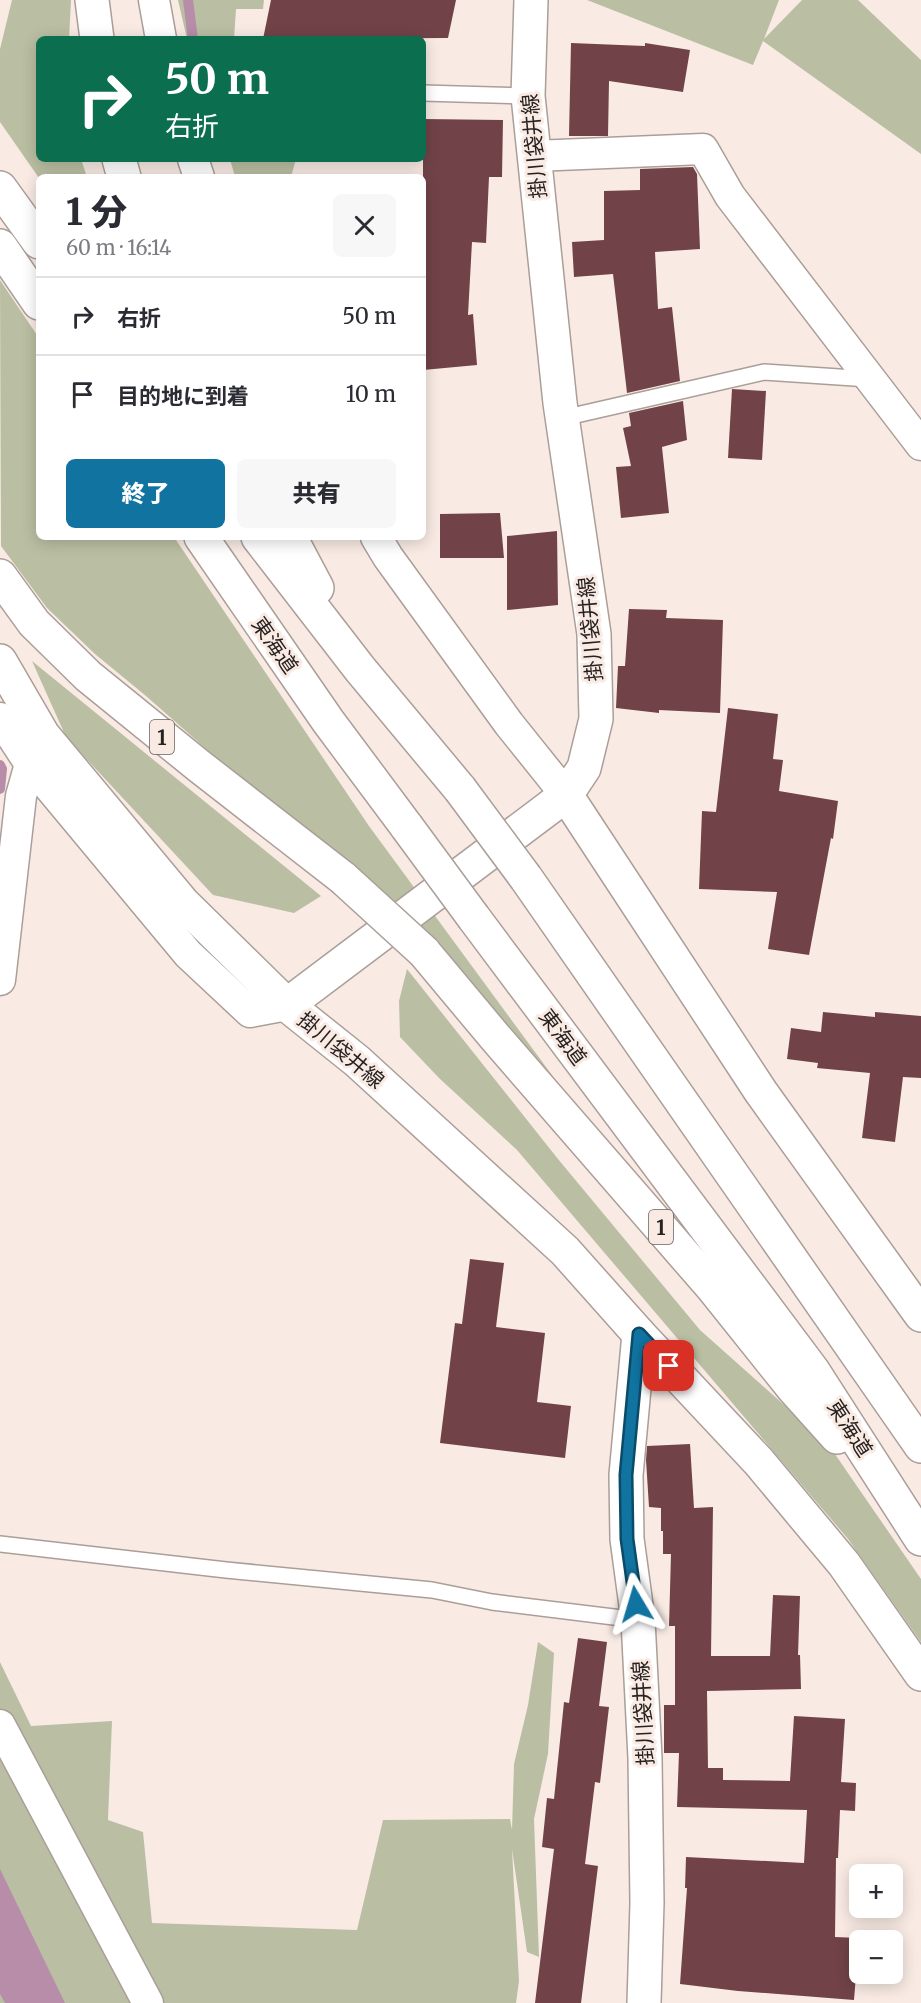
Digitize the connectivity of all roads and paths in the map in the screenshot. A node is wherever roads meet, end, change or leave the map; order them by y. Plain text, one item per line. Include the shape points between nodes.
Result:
1 (92, 0) edge
2 (154, 0) edge
3 (531, 0) edge
4 (97, 36) edge
5 (161, 36) edge
6 (426, 93) edge
7 (528, 96) junction
8 (534, 156) junction
9 (0, 188) edge
10 (36, 238) edge
11 (0, 246) edge
12 (36, 299) edge
13 (871, 379) junction
14 (563, 418) junction
15 (921, 446) edge
16 (203, 540) edge
17 (260, 540) edge
18 (292, 540) edge
19 (378, 540) edge
20 (0, 576) edge
21 (0, 661) edge
22 (360, 669) junction
23 (0, 718) edge
24 (30, 764) junction
25 (566, 795) junction
26 (0, 980) edge
27 (287, 1005) junction
28 (921, 1315) edge
29 (639, 1334) junction
30 (921, 1446) edge
31 (897, 1502) junction
32 (921, 1539) edge
33 (0, 1544) edge
34 (638, 1620) junction
35 (921, 1674) edge
36 (0, 1725) edge
37 (148, 2003) edge
38 (644, 2003) edge

1 - 4 main road
2 - 5 street
3 - 7 main road, 掛川袋井線
6 - 7 lane
7 - 8 main road, 掛川袋井線
8 - 13 street via 703,149 730,196
8 - 14 main road, 掛川袋井線
9 - 10 main road
11 - 12 main road
13 - 14 lane via 764,372
13 - 15 street
14 - 25 main road, 掛川袋井線 via 594,634 596,719 584,768
16 - 31 main road, 東海道 / 1, bridge via 328,722 813,1371
17 - 22 main road
18 - 22 main road
19 - 25 street via 509,724
20 - 31 main road, 1, bridge via 34,622 88,675 343,878 424,952 713,1288 792,1388
21 - 27 main road via 57,752 183,903
22 - 30 main road, bridge via 460,789 526,878
23 - 24 street
24 - 26 street via 21,796
24 - 27 street via 188,954 250,1012
25 - 27 main road, 掛川袋井線
25 - 28 main road via 761,1092
27 - 29 main road, 掛川袋井線 via 357,1061 557,1243
29 - 34 main road, 掛川袋井線 via 626,1475 627,1539
29 - 35 main road via 759,1462 834,1550
31 - 32 main road, 東海道 / 1
33 - 34 lane via 432,1590 492,1602
34 - 38 main road, 掛川袋井線 via 645,1758
36 - 37 street

